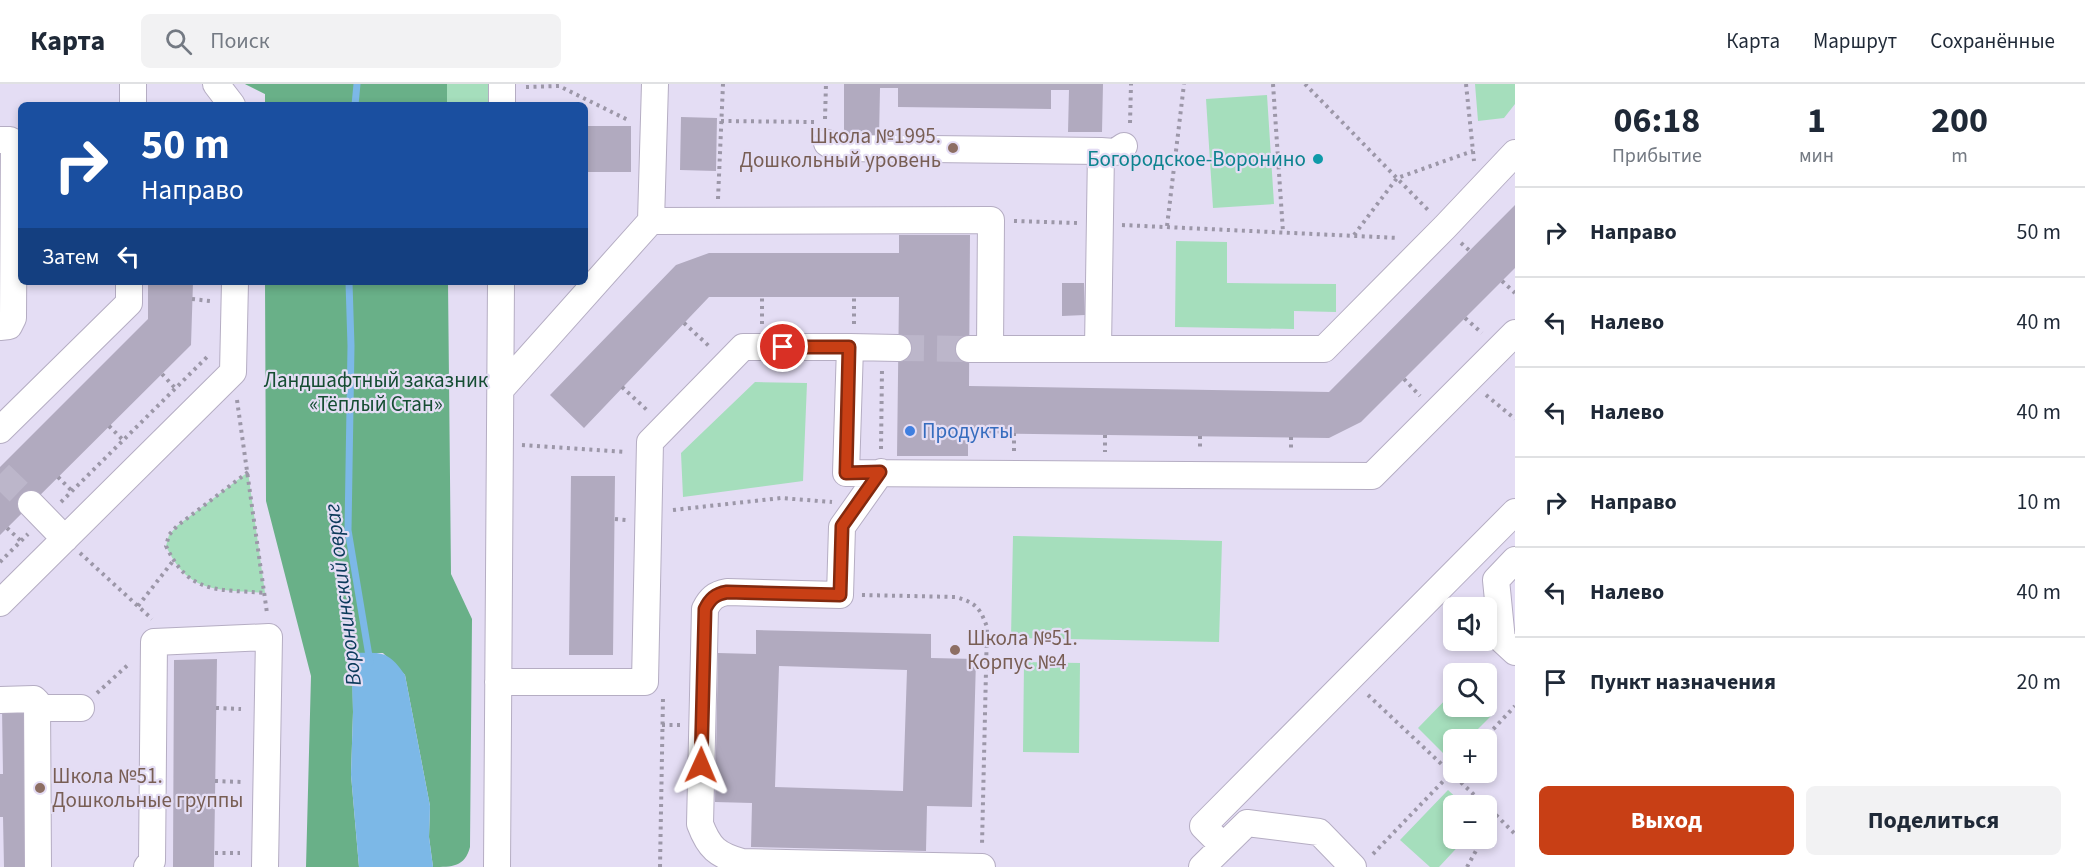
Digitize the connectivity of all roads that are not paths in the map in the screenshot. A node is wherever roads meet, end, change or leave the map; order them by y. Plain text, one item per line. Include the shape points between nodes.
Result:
1 (133, 84) edge
2 (216, 84) edge
3 (655, 84) edge
4 (133, 102) edge
5 (230, 102) edge
6 (0, 140) edge
7 (827, 143) dead end
8 (1515, 153) edge
9 (651, 221) junction
10 (129, 285) edge
11 (235, 285) edge
12 (501, 285) edge
13 (0, 327) edge
14 (1515, 333) edge
15 (849, 347) junction
16 (891, 348) tunnel mouth
17 (1098, 348) junction
18 (501, 389) junction
19 (0, 430) edge
20 (880, 472) junction
21 (38, 511) tunnel mouth
22 (1511, 520) edge
23 (65, 539) junction
24 (1515, 560) edge
25 (0, 603) edge
26 (1515, 652) edge
27 (498, 682) junction
28 (0, 700) edge
29 (37, 708) junction
30 (81, 708) road end
31 (1223, 846) junction
32 (1361, 863) edge
33 (39, 867) edge
34 (147, 867) edge
35 (265, 867) edge
36 (497, 867) edge
37 (982, 867) edge
38 (1202, 867) edge

1 - 4 street
2 - 5 street
3 - 9 street
6 - 13 street via 14,143 13,318 9,326
7 - 17 street via 841,148 1113,149 1100,224
8 - 17 street via 1324,349
9 - 17 street via 991,220 979,348
9 - 18 street
10 - 19 street via 129,303
11 - 23 street via 233,372
12 - 18 street
14 - 20 street via 1372,476
15 - 16 street
15 - 20 street via 846,473
15 - 27 street via 743,347 650,442 645,682
18 - 27 street
20 - 37 street via 842,526 840,595 727,592 709,600 705,609 700,824 707,842 723,856 741,862
21 - 23 street
22 - 31 street via 1203,826
23 - 25 street
24 - 26 street via 1496,580 1502,640
27 - 36 street
28 - 29 street via 35,700
29 - 30 street
29 - 33 street
31 - 32 street via 1247,823 1318,832
31 - 38 street
34 - 35 street via 152,861 154,642 269,637

